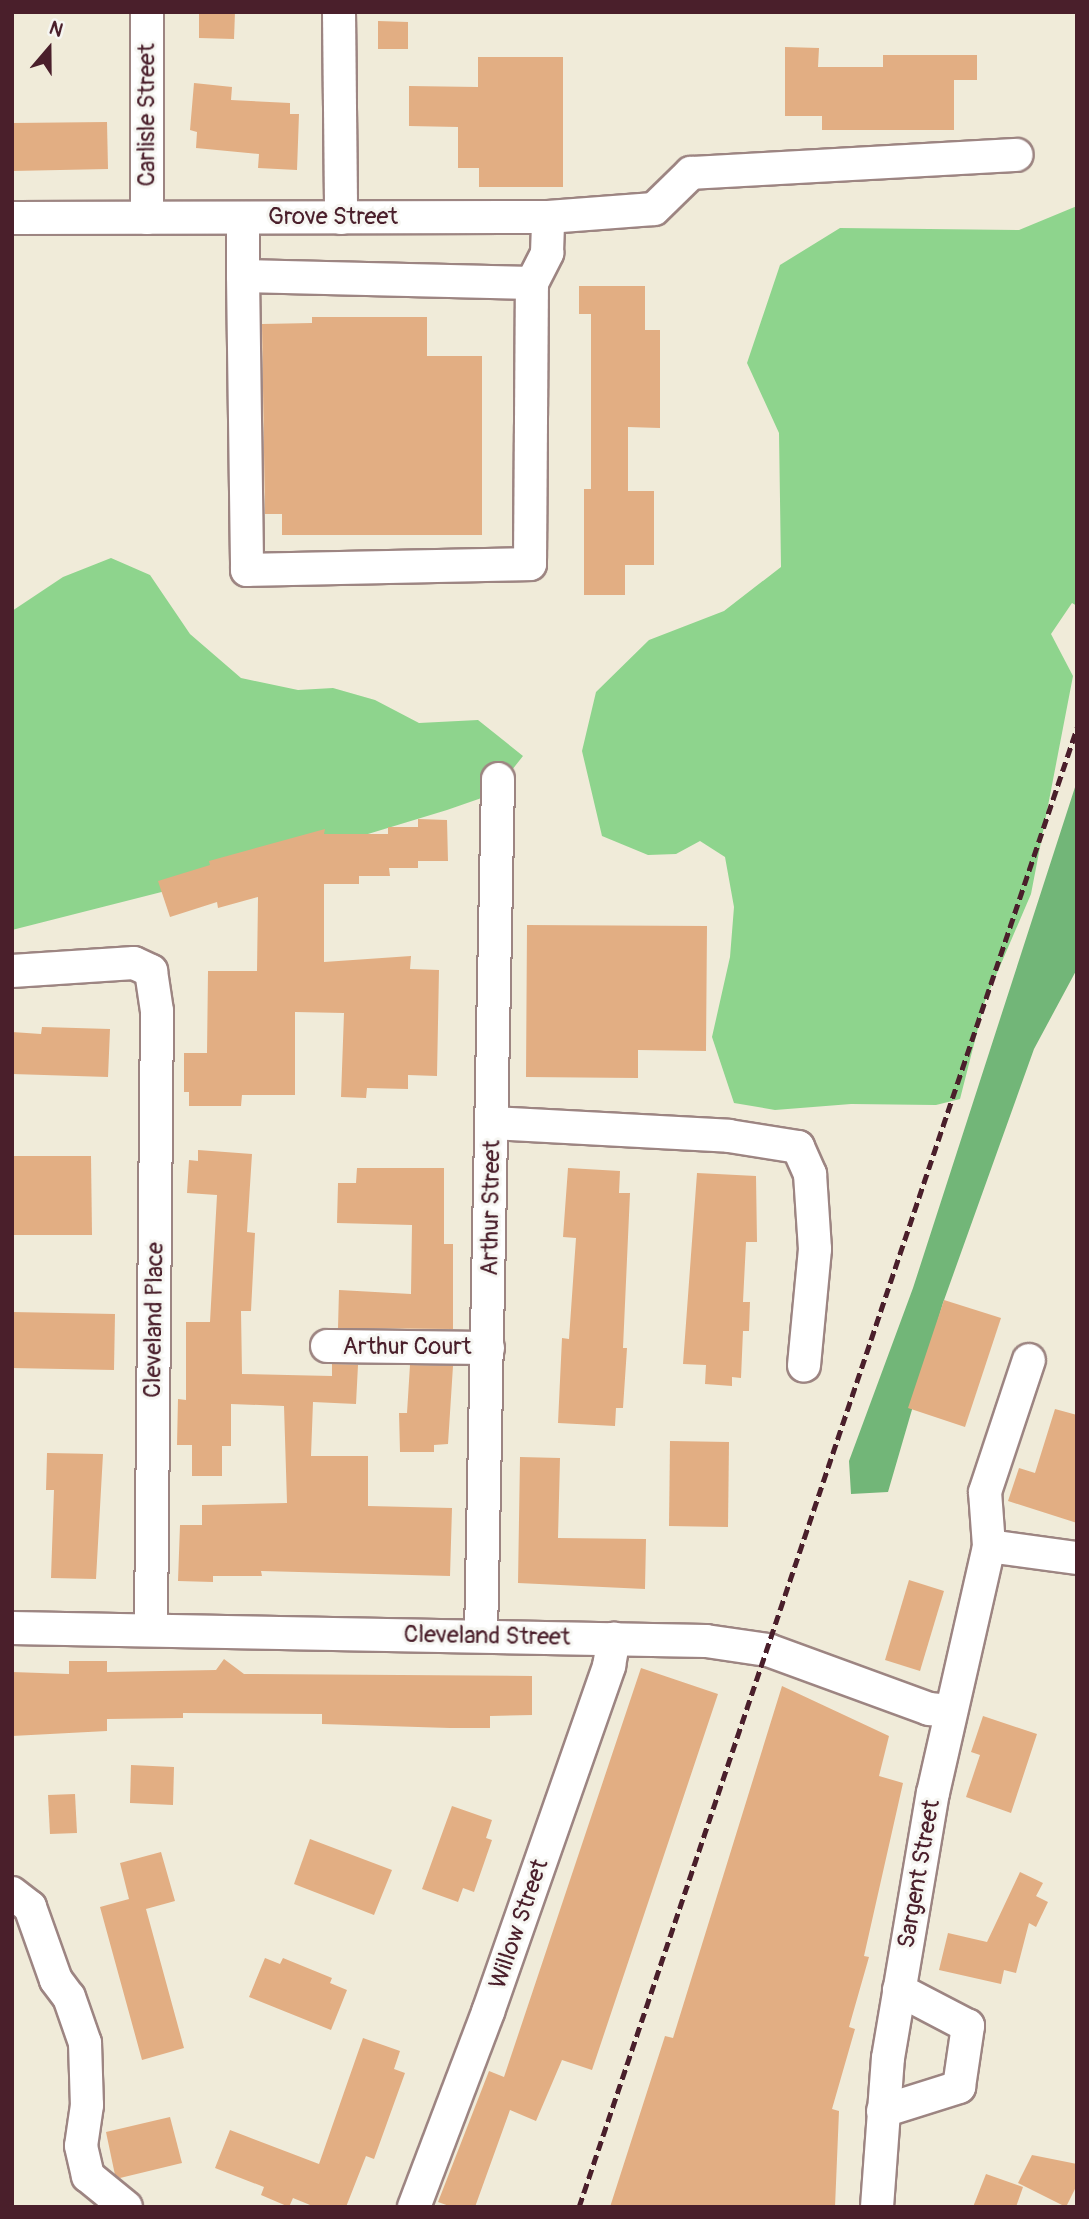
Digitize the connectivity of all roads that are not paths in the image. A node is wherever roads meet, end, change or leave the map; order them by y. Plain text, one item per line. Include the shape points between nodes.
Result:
1 (147, 12) edge
2 (339, 12) edge
3 (1017, 155) dead end
4 (548, 217) junction
5 (12, 218) edge
6 (147, 218) junction
7 (243, 218) junction
8 (341, 218) junction
9 (243, 276) junction
10 (532, 283) junction
11 (498, 779) dead end
12 (12, 971) edge
13 (492, 1123) junction
14 (327, 1346) dead end
15 (488, 1348) junction
16 (1029, 1360) dead end
17 (804, 1366) dead end
18 (989, 1546) junction
19 (1077, 1558) edge
20 (12, 1628) edge
21 (151, 1629) junction
22 (481, 1636) junction
23 (614, 1638) junction
24 (950, 1711) junction
25 (12, 1893) edge
26 (899, 1990) junction
27 (883, 2110) junction
28 (125, 2207) edge
29 (414, 2207) edge
30 (877, 2207) edge

1 - 6 street, Carlisle Street
2 - 8 street
3 - 4 street, Grove Street via 691,173 654,209
4 - 8 street, Grove Street
4 - 10 street via 547,253
5 - 6 street, Grove Street
6 - 7 street, Grove Street
7 - 8 street, Grove Street
7 - 9 street
9 - 10 street
9 - 10 street via 247,570 530,564
11 - 13 street, Arthur Street
12 - 21 street, Cleveland Place via 134,964 151,971 157,1011
13 - 15 street, Arthur Street
13 - 17 street via 729,1136 798,1147 810,1174 815,1249
14 - 15 street, Arthur Court
15 - 22 street, Arthur Street
16 - 18 street, Sargent Street via 985,1492
18 - 19 street
18 - 24 street, Sargent Street
20 - 21 street, Cleveland Street
21 - 22 street, Cleveland Street
22 - 23 street, Cleveland Street
23 - 24 street, Cleveland Street via 768,1650 929,1709
23 - 29 street, Willow Street via 609,1666 498,1986
24 - 26 street, Sargent Street
25 - 28 street via 30,1907 36,1919 56,1980 69,1997 85,2043 87,2105 81,2146 88,2176
26 - 27 street, Sargent Street
26 - 27 street via 968,2026 959,2087
27 - 30 street, Sargent Street

